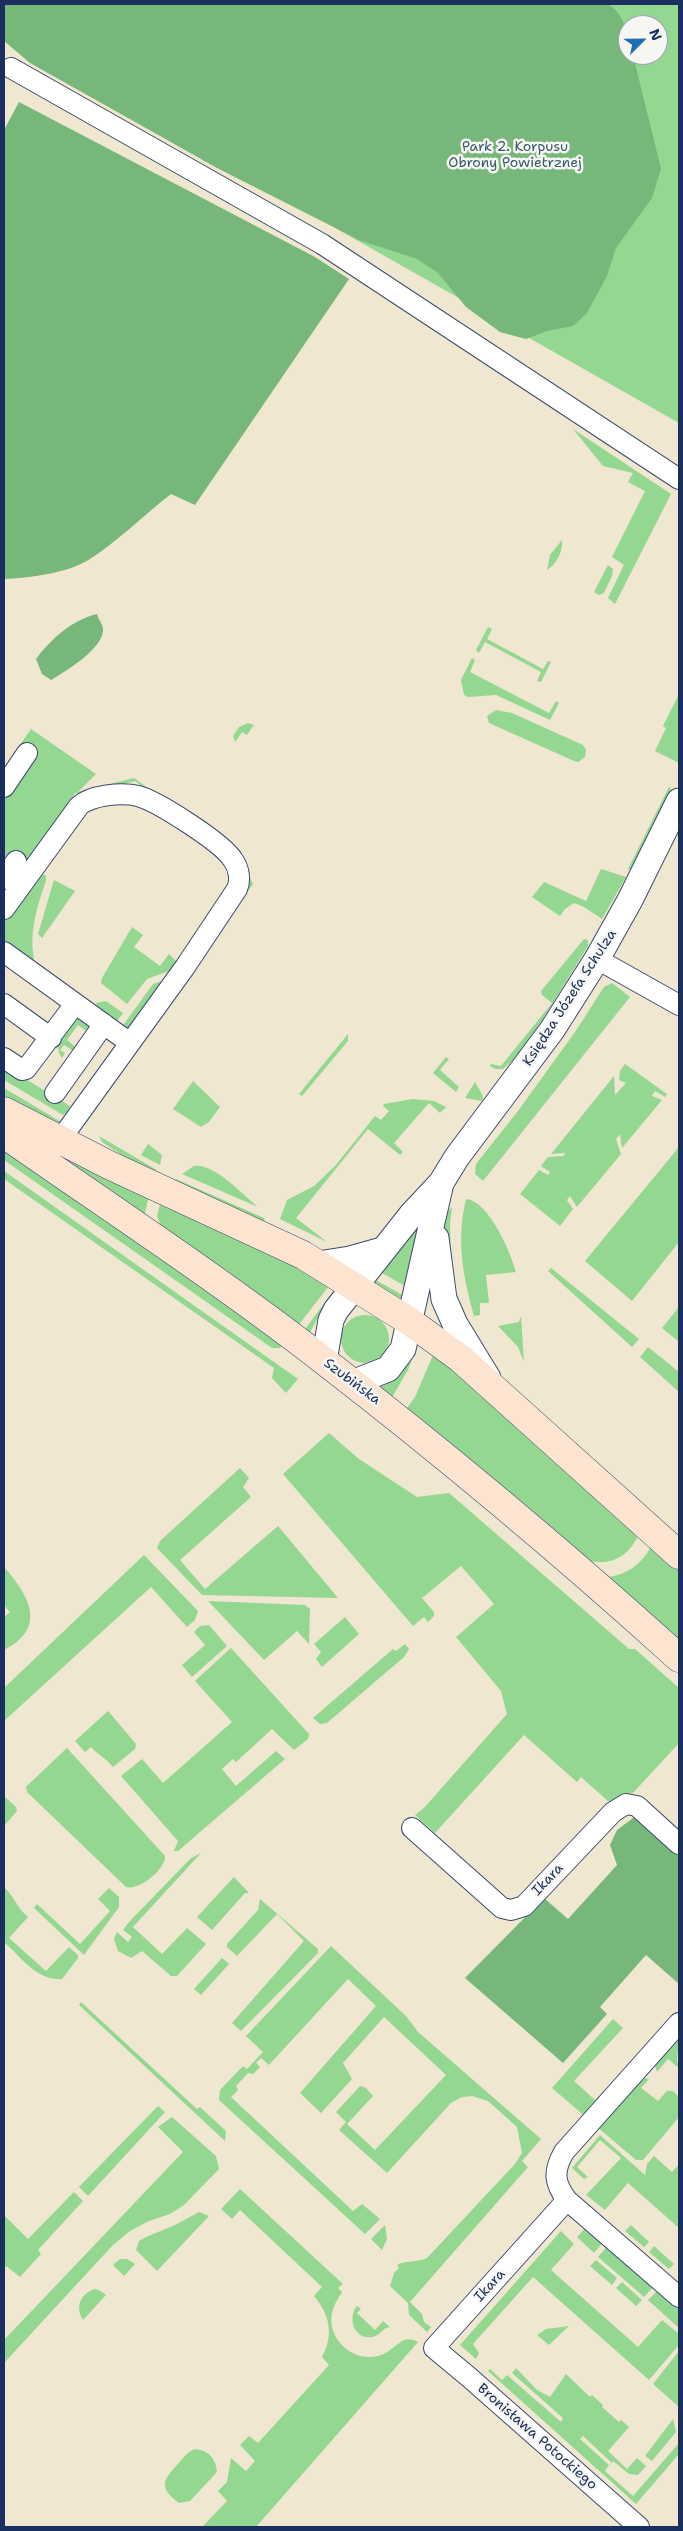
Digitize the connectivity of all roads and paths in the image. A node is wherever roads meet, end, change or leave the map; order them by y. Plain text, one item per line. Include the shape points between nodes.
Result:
1 (11, 68) dead end
2 (679, 479) edge
3 (28, 752) dead end
4 (4, 786) edge
5 (679, 801) edge
6 (16, 860) dead end
7 (4, 879) edge
8 (4, 909) edge
9 (4, 952) edge
10 (597, 959) junction
11 (4, 1004) edge
12 (75, 1004) junction
13 (679, 1005) edge
14 (104, 1024) junction
15 (51, 1038) junction
16 (130, 1043) junction
17 (4, 1058) edge
18 (55, 1093) dead end
19 (4, 1110) edge
20 (4, 1134) edge
21 (60, 1140) junction
22 (441, 1183) junction
23 (434, 1216) junction
24 (382, 1250) junction
25 (318, 1264) junction
26 (355, 1286) junction
27 (409, 1321) junction
28 (324, 1361) junction
29 (352, 1383) junction
30 (496, 1390) junction
31 (679, 1555) edge
32 (679, 1658) edge
33 (412, 1828) dead end
34 (679, 1844) edge
35 (679, 2023) edge
36 (567, 2200) junction
37 (679, 2297) edge
38 (434, 2348) joint
39 (639, 2527) edge

1 - 2 street via 338,254
3 - 4 street
5 - 10 street, Księdza Józefa Schulza
6 - 7 street
8 - 16 street via 78,806 88,801 128,794 150,800 227,851 237,868 237,889
9 - 12 street
10 - 13 street
10 - 22 street, Księdza Józefa Schulza via 543,1044 457,1156
11 - 15 street
12 - 14 street
12 - 15 street
14 - 16 street
14 - 18 street
15 - 17 street via 26,1069 18,1068
16 - 21 street
19 - 21 main road
20 - 28 main road, Szubińska
21 - 25 main road
22 - 23 street, Księdza Józefa Schulza
22 - 24 street, Księdza Józefa Schulza
23 - 27 street, Księdza Józefa Schulza
23 - 30 street, Księdza Józefa Schulza via 444,1299 455,1324
24 - 25 street
24 - 26 street, Księdza Józefa Schulza
25 - 26 main road
26 - 27 main road
26 - 28 street, Księdza Józefa Schulza via 331,1320
27 - 29 street via 403,1349 388,1369
27 - 30 main road
28 - 29 main road, Szubińska
29 - 32 main road, Szubińska via 578,1567
30 - 31 main road
33 - 34 street, Ikara via 502,1908 511,1910 524,1906 614,1812 626,1804 637,1806
35 - 36 street via 564,2152 556,2165 555,2178
36 - 37 street
36 - 38 street, Ikara
38 - 39 street, Bronisława Potockiego

